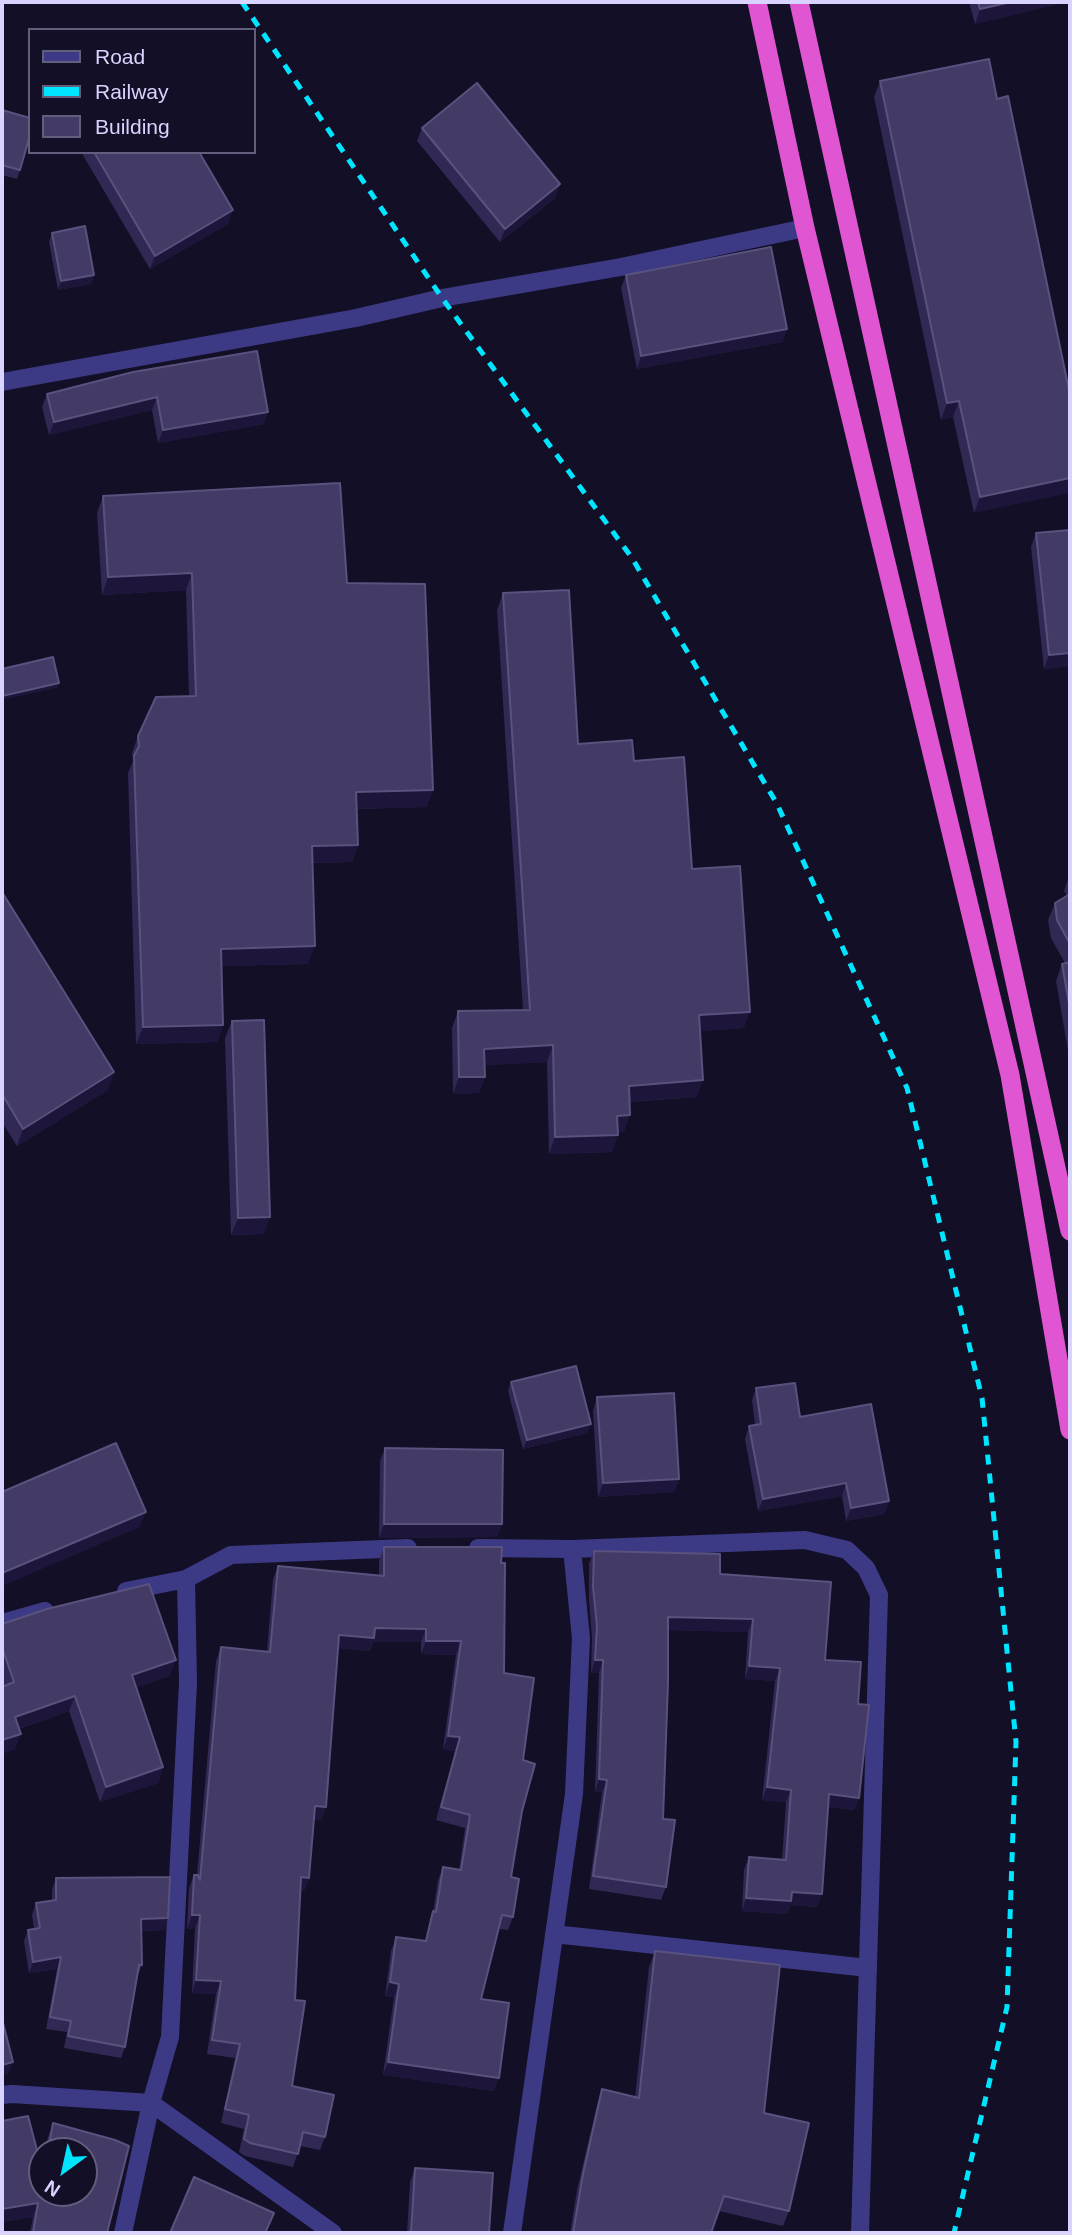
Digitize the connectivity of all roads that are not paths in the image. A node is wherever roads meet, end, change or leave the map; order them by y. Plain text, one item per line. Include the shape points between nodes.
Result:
1 (757, 2) edge
2 (799, 2) edge
3 (805, 228) junction
4 (2, 382) edge
5 (1070, 1231) edge
6 (1070, 1430) edge
7 (423, 1548) edge
8 (464, 1548) edge
9 (572, 1549) junction
10 (186, 1579) junction
11 (113, 1594) edge
12 (64, 1606) edge
13 (2, 1623) edge
14 (554, 1934) junction
15 (868, 1968) junction
16 (2, 2095) edge
17 (152, 2104) junction
18 (123, 2233) edge
19 (333, 2233) edge
20 (512, 2233) edge
21 (860, 2233) edge

1 - 3 highway
2 - 5 highway
3 - 4 street via 356,318
3 - 6 highway via 1010,1075
7 - 10 street via 231,1555
8 - 9 street
9 - 14 street via 581,1651 574,1794
9 - 15 street via 805,1540 847,1550 866,1568 879,1595
10 - 11 street
10 - 17 street via 188,1683 170,2037
12 - 13 street
14 - 15 street
14 - 20 street
15 - 21 street
16 - 17 street
17 - 18 street
17 - 19 street

